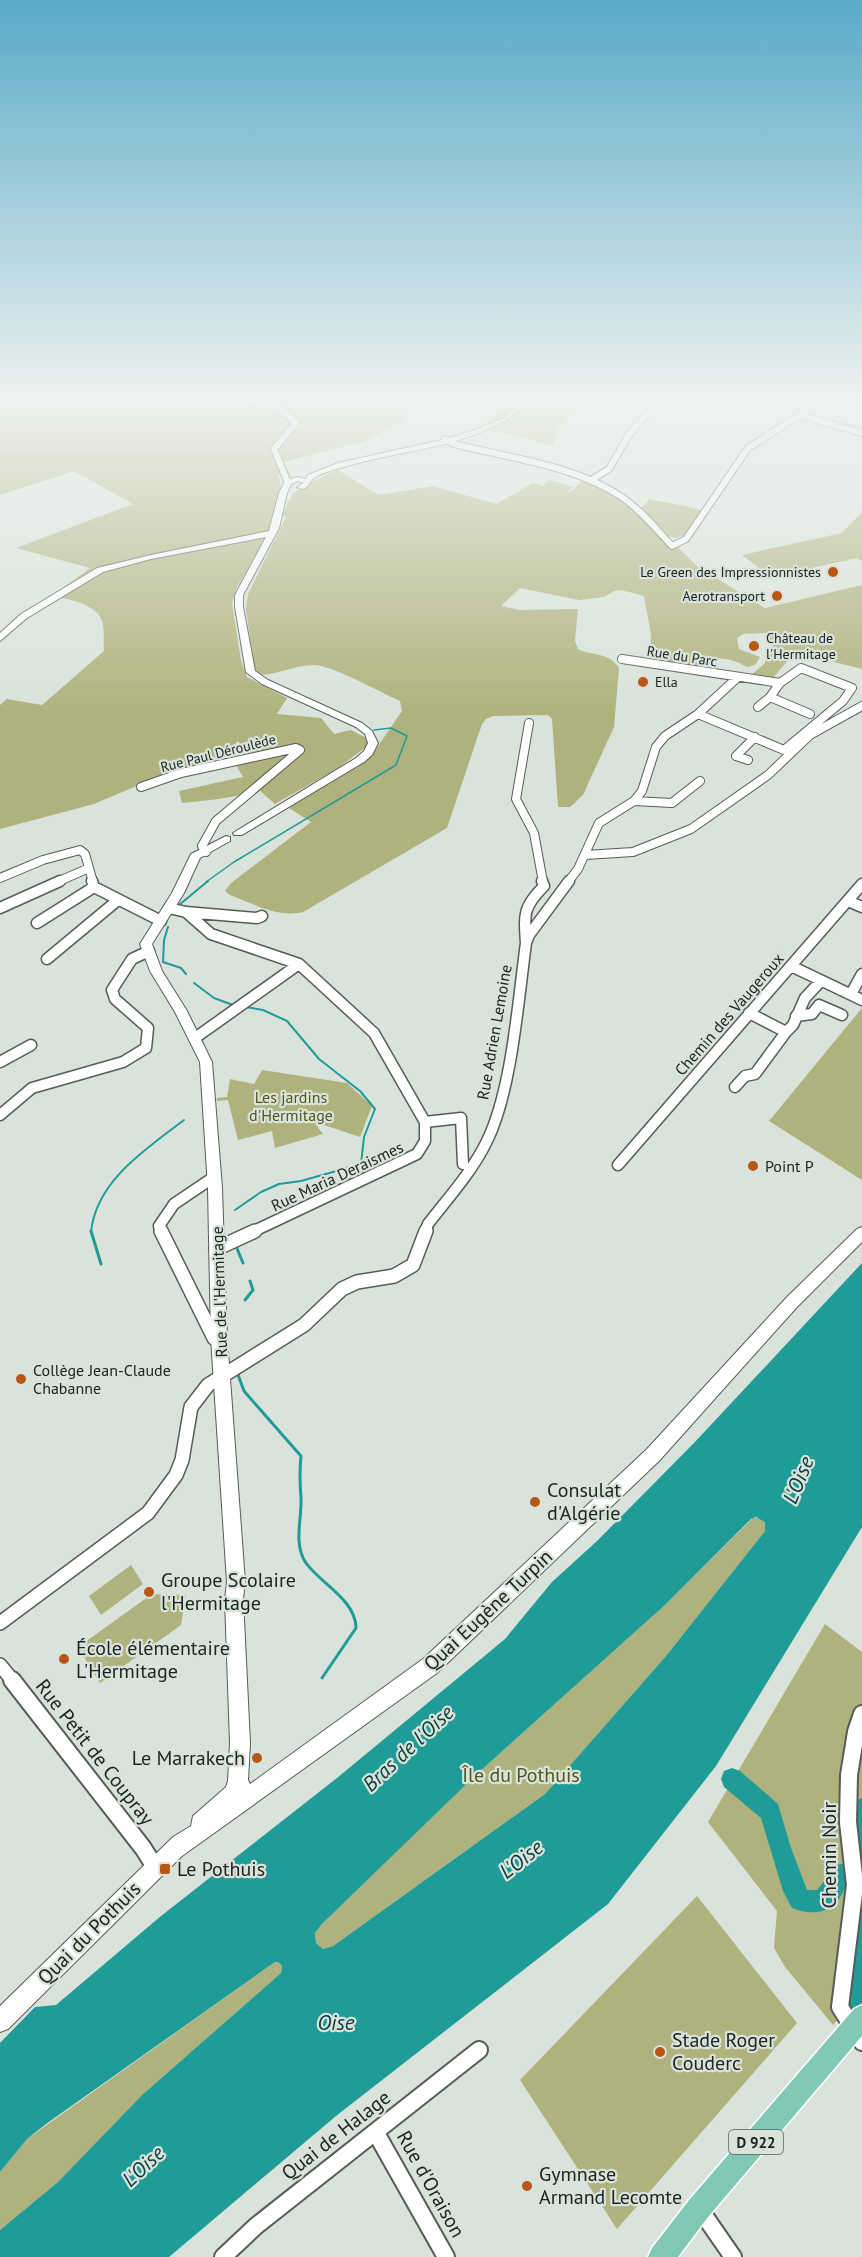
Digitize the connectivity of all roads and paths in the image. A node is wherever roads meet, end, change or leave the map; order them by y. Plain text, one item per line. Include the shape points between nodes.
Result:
1 (282, 502) edge
2 (628, 502) edge
3 (711, 502) edge
4 (272, 533) junction
5 (0, 638) edge
6 (622, 659) dead end
7 (738, 677) junction
8 (780, 683) junction
9 (768, 698) junction
10 (758, 706) dead end
11 (862, 706) edge
12 (698, 714) junction
13 (826, 714) junction
14 (807, 715) junction
15 (529, 723) dead end
16 (810, 727) junction
17 (754, 737) junction
18 (748, 760) dead end
19 (700, 781) dead end
20 (141, 787) dead end
21 (634, 801) junction
22 (205, 851) junction
23 (585, 855) junction
24 (89, 868) junction
25 (0, 878) edge
26 (862, 884) edge
27 (94, 886) junction
28 (544, 886) junction
29 (562, 891) junction
30 (118, 900) junction
31 (848, 901) junction
32 (170, 905) junction
33 (862, 907) edge
34 (0, 908) edge
35 (186, 912) junction
36 (262, 916) dead end
37 (161, 921) junction
38 (37, 923) dead end
39 (526, 943) junction
40 (148, 951) junction
41 (47, 959) dead end
42 (299, 964) junction
43 (791, 966) junction
44 (862, 974) edge
45 (818, 984) dead end
46 (851, 994) junction
47 (862, 1000) edge
48 (749, 1013) junction
49 (842, 1015) dead end
50 (796, 1016) junction
51 (786, 1032) junction
52 (197, 1040) junction
53 (31, 1045) dead end
54 (0, 1062) edge
55 (735, 1087) dead end
56 (0, 1115) edge
57 (425, 1122) junction
58 (463, 1164) dead end
59 (618, 1165) dead end
60 (214, 1177) junction
61 (862, 1233) edge
62 (216, 1249) junction
63 (219, 1338) junction
64 (222, 1374) junction
65 (0, 1623) edge
66 (0, 1665) edge
67 (862, 1714) edge
68 (245, 1788) junction
69 (175, 1849) junction
70 (155, 1868) junction
71 (1, 2020) edge
72 (859, 2029) edge
73 (479, 2050) dead end
74 (376, 2133) junction
75 (699, 2208) junction
76 (223, 2257) edge
77 (446, 2257) edge
78 (660, 2257) edge
79 (733, 2257) edge

1 - 4 main road
2 - 3 street via 672,546 686,539
4 - 5 main road via 100,570 24,616
4 - 22 main road via 238,602 251,672 369,733 373,743 368,753
6 - 7 street, Rue du Parc
7 - 8 street, Rue du Parc
7 - 12 street
8 - 9 street
8 - 13 street via 801,668 852,688
9 - 10 street
9 - 14 street
11 - 23 street via 810,735 768,775 691,829 633,852
12 - 17 street
12 - 21 street via 665,736 656,747 642,791
13 - 14 street
13 - 16 street
14 - 16 street via 805,722
15 - 28 street via 516,799 534,832
16 - 17 street via 784,750
17 - 18 street via 736,756
19 - 21 street via 672,803
20 - 22 street, Rue Paul Déroulède via 181,773 300,750 216,821 202,846
21 - 23 street, Rue Adrien Lemoine via 599,823
22 - 32 main road via 191,866
23 - 29 street, Rue Adrien Lemoine
24 - 25 street via 85,854 76,850
24 - 27 street
24 - 34 street
26 - 31 street, Chemin des Vaugeroux
27 - 30 street
27 - 38 street
28 - 29 street
28 - 39 street via 525,907
29 - 39 street, Rue Adrien Lemoine
30 - 37 street
30 - 41 street
31 - 33 street
31 - 43 street, Chemin des Vaugeroux
32 - 35 street
32 - 37 main road
35 - 36 street
35 - 42 street via 211,934
37 - 40 main road via 148,941
39 - 64 street, Rue Adrien Lemoine via 510,1052 487,1142 428,1224 412,1265 394,1276 357,1282 342,1289 304,1325
40 - 52 main road, Rue de l'Hermitage
40 - 56 street via 132,959 112,990 115,999 148,1028 146,1048 131,1059 57,1078 31,1089
42 - 52 street
42 - 57 street via 374,1033
43 - 46 street
43 - 48 street, Chemin des Vaugeroux
44 - 46 street
45 - 50 street
46 - 47 street
48 - 51 street
48 - 59 street, Chemin des Vaugeroux
49 - 50 street via 819,1005 812,1014
50 - 51 street
51 - 55 street via 755,1074 745,1076
52 - 60 main road, Rue de l'Hermitage via 206,1060
53 - 54 street
57 - 58 street via 461,1118
57 - 62 street, Rue Maria Deraismes via 425,1141 417,1154
60 - 62 main road, Rue de l'Hermitage
60 - 63 street via 171,1207 159,1226 214,1338
61 - 68 main road, Quai Eugène Turpin via 792,1302 653,1455 429,1666
62 - 63 main road, Rue de l'Hermitage
63 - 64 main road, Rue de l'Hermitage
64 - 65 street, Rue Adrien Lemoine via 200,1393 191,1407 176,1475 148,1513
64 - 68 main road, Rue de l'Hermitage via 227,1533
66 - 70 street, Rue Petit de Coupray
67 - 72 street, Chemin Noir via 852,1746 848,1813 855,1885 840,2007
68 - 69 main road, Quai du Pothuis
68 - 69 main road, Quai du Pothuis via 229,1811
69 - 70 main road, Quai du Pothuis
70 - 71 main road, Quai du Pothuis
72 - 75 main road, D 922
73 - 74 street, Quai de Halage
74 - 76 street, Quai de Halage via 256,2226
74 - 77 street, Rue d'Oraison
75 - 78 main road, D 922
75 - 79 street

